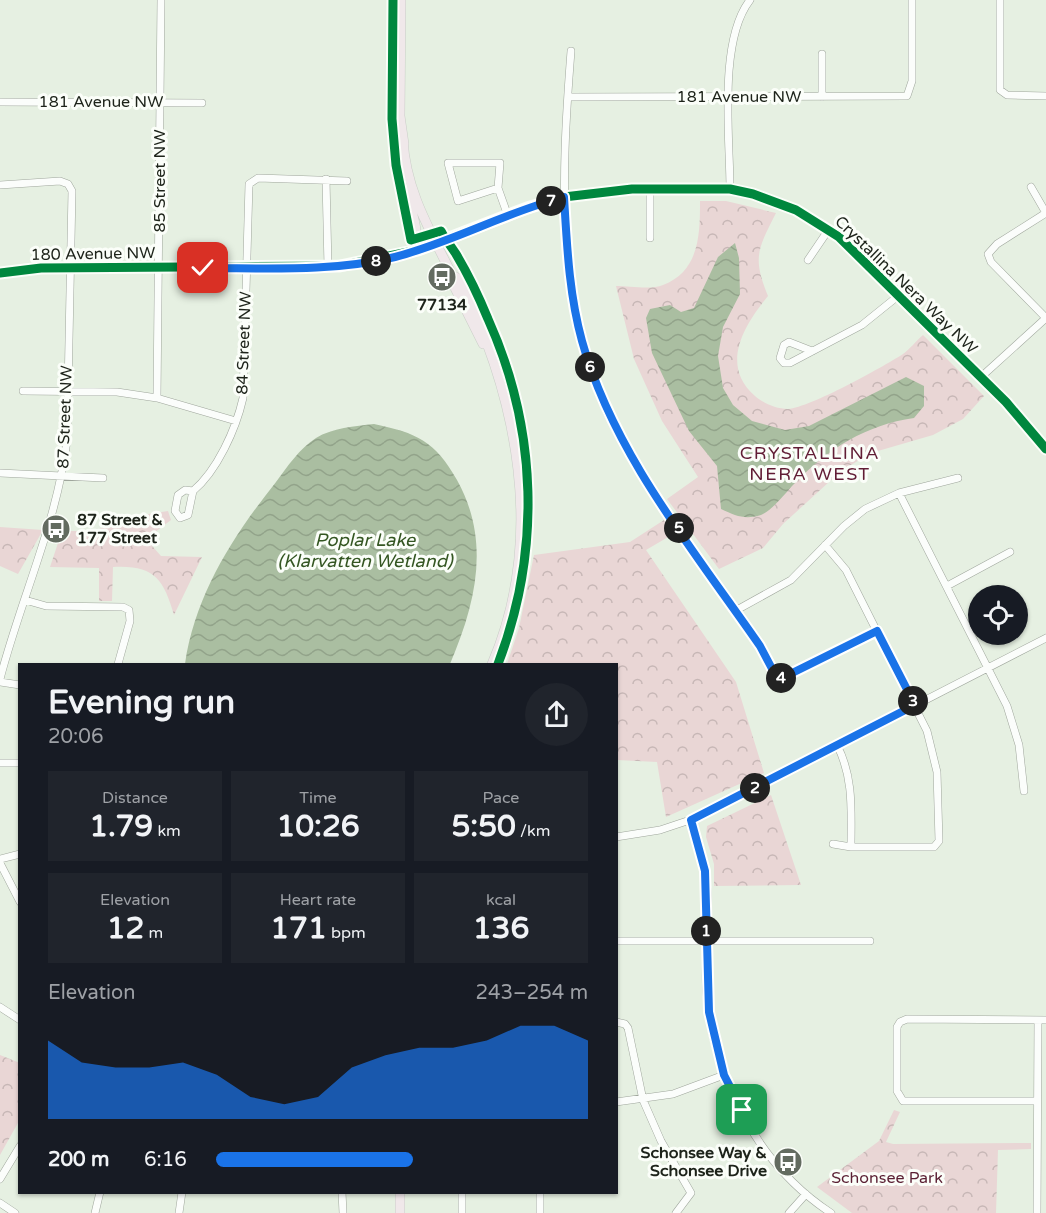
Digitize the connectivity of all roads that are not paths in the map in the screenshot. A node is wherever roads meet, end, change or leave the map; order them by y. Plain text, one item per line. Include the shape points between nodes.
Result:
1 (161, 0) edge
2 (401, 0) edge
3 (750, 0) edge
4 (912, 0) edge
5 (1000, 0) edge
6 (571, 51) dead end
7 (822, 54) dead end
8 (730, 96) junction
9 (1046, 96) edge
10 (568, 97) junction
11 (822, 97) junction
12 (0, 102) edge
13 (161, 102) junction
14 (202, 103) dead end
15 (403, 140) junction
16 (404, 165) junction
17 (326, 179) junction
18 (347, 182) dead end
19 (0, 185) edge
20 (1031, 187) dead end
21 (498, 188) junction
22 (650, 189) junction
23 (730, 189) junction
24 (564, 197) junction
25 (419, 204) junction
26 (1046, 213) edge
27 (508, 216) junction
28 (829, 229) junction
29 (650, 238) dead end
30 (437, 243) junction
31 (411, 252) junction
32 (808, 260) dead end
33 (328, 267) junction
34 (68, 268) junction
35 (159, 268) junction
36 (247, 268) junction
37 (0, 273) edge
38 (898, 296) junction
39 (1046, 318) edge
40 (812, 351) dead end
41 (981, 377) junction
42 (24, 391) dead end
43 (68, 392) junction
44 (157, 398) junction
45 (236, 421) junction
46 (1046, 449) edge
47 (0, 473) edge
48 (63, 475) junction
49 (104, 478) dead end
50 (958, 478) dead end
51 (193, 491) dead end
52 (899, 493) junction
53 (825, 545) junction
54 (1010, 552) dead end
55 (947, 586) junction
56 (25, 600) junction
57 (735, 611) junction
58 (877, 631) junction
59 (1046, 638) edge
60 (118, 663) edge
61 (492, 663) edge
62 (988, 668) junction
63 (0, 680) edge
64 (18, 684) edge
65 (915, 705) junction
66 (837, 745) junction
67 (0, 763) edge
68 (18, 763) edge
69 (1024, 791) dead end
70 (691, 820) junction
71 (618, 837) edge
72 (833, 844) dead end
73 (851, 847) junction
74 (18, 855) edge
75 (0, 861) edge
76 (18, 898) edge
77 (706, 940) junction
78 (618, 941) edge
79 (870, 941) dead end
80 (0, 1007) edge
81 (18, 1019) edge
82 (1042, 1020) edge
83 (618, 1022) edge
84 (724, 1075) junction
85 (643, 1100) junction
86 (1037, 1101) junction
87 (618, 1102) edge
88 (18, 1149) edge
89 (0, 1179) edge
90 (100, 1194) edge
91 (182, 1194) edge
92 (342, 1194) edge
93 (400, 1194) edge
94 (462, 1194) edge
95 (540, 1194) edge
96 (806, 1194) junction
97 (0, 1203) edge
98 (15, 1213) edge
99 (95, 1213) edge
100 (179, 1213) edge
101 (342, 1213) edge
102 (400, 1213) edge
103 (462, 1213) edge
104 (540, 1213) edge
105 (676, 1213) edge
106 (789, 1213) edge
107 (831, 1213) edge
108 (1037, 1213) edge

1 - 13 street, 85 Street NW
2 - 15 main road
3 - 8 street via 735,32
4 - 11 street, 181 Avenue NW via 910,94
5 - 9 street via 1002,93
6 - 10 street
7 - 11 street
8 - 10 street, 181 Avenue NW
8 - 11 street, 181 Avenue NW
8 - 23 street
10 - 24 street
12 - 13 street, 181 Avenue NW
13 - 14 street, 181 Avenue NW
13 - 35 street, 85 Street NW
15 - 16 main road
15 - 25 main road
16 - 25 main road
16 - 31 main road via 417,234
17 - 18 street
17 - 33 street
17 - 36 street, 84 Street NW via 258,178 250,182
19 - 34 street, 87 Street NW via 68,183 72,191
20 - 26 street
21 - 21 street via 458,201 448,163 500,163
21 - 27 street
22 - 23 street, Crystallina Nera Way NW
22 - 24 street, Crystallina Nera Way NW
22 - 29 street
23 - 28 street, Crystallina Nera Way NW via 776,201
24 - 27 street, Crystallina Nera Way NW
24 - 57 street via 568,269 577,319 606,409 633,459
25 - 30 main road
26 - 39 street via 988,254 991,262
27 - 30 street, Crystallina Nera Way NW
28 - 32 street, Crystallina Nera Way NW
28 - 38 street, Crystallina Nera Way NW
30 - 31 street, 180 Avenue NW
30 - 61 main road via 452,282 497,370 516,449 521,524 514,594
31 - 33 street, 180 Avenue NW
33 - 36 street, 180 Avenue NW
34 - 35 street, 180 Avenue NW
34 - 37 street, 180 Avenue NW
34 - 43 street, 87 Street NW
35 - 36 street, 180 Avenue NW
35 - 44 street, 85 Street NW
36 - 45 street, 84 Street NW via 245,388
38 - 40 street via 862,324
38 - 41 street, Crystallina Nera Way NW
39 - 41 street
41 - 46 street, Crystallina Nera Way NW
42 - 43 street
43 - 44 street via 117,392
43 - 48 street, 87 Street NW
44 - 45 street
45 - 51 street, 84 Street NW via 217,460
47 - 48 street
48 - 49 street
48 - 56 street, 87 Street NW via 54,515
50 - 52 street
52 - 53 street via 854,517
52 - 55 street
53 - 57 street via 791,580
53 - 58 street via 846,570
54 - 55 street
55 - 62 street
56 - 60 street via 46,606 129,610 130,621
56 - 63 street, 87 Street NW
57 - 58 street via 778,680
58 - 65 street
59 - 62 street
62 - 65 street
62 - 69 street via 1016,731
63 - 64 street
65 - 66 street
65 - 73 street via 936,760 937,844 930,848
66 - 70 street
66 - 73 street via 851,785
67 - 68 street
70 - 71 street
70 - 77 street via 705,871
72 - 73 street
74 - 75 street
75 - 76 street
77 - 78 street
77 - 79 street
77 - 84 street via 709,1012
80 - 81 street
82 - 86 street
82 - 86 street via 907,1019 898,1024 897,1091 906,1102
83 - 85 street via 628,1028
84 - 85 street via 673,1094
84 - 96 street via 763,1147
85 - 87 street
85 - 105 street via 691,1193
86 - 108 street
88 - 89 street
90 - 99 street
91 - 100 street
92 - 101 street
93 - 102 main road
94 - 103 street
95 - 104 street
96 - 106 street
96 - 107 street
97 - 98 street

